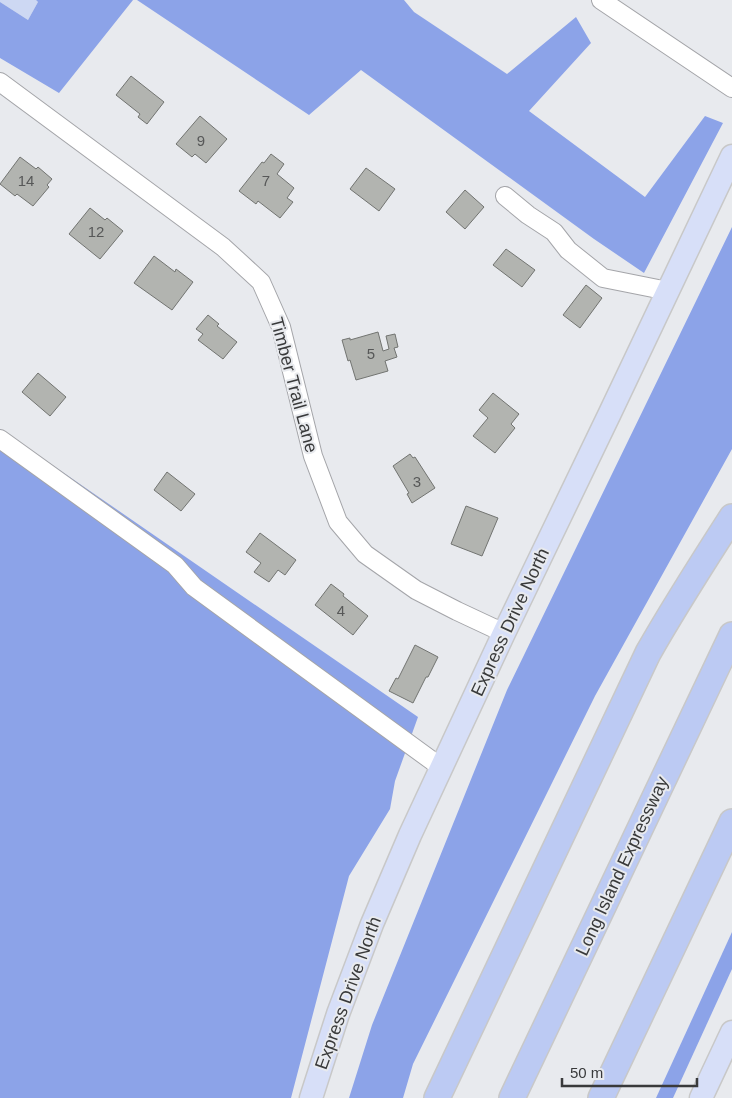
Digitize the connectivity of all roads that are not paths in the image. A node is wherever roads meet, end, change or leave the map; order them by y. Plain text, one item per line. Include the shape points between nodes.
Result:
1 (601, 0) edge
2 (0, 82) edge
3 (732, 88) edge
4 (732, 156) edge
5 (505, 196) dead end
6 (668, 291) junction
7 (0, 439) edge
8 (732, 517) edge
9 (504, 633) junction
10 (732, 635) edge
11 (442, 768) junction
12 (732, 822) edge
13 (732, 1032) edge
14 (311, 1098) edge
15 (437, 1098) edge
16 (512, 1098) edge
17 (601, 1098) edge
18 (702, 1098) edge

1 - 3 street
2 - 9 street, Timber Trail Lane via 223,247 261,282 281,327 313,456 338,522 365,554 416,590
4 - 6 main road, Express Drive North
5 - 6 street via 554,232 568,250 603,278
6 - 9 main road, Express Drive North
7 - 11 street via 176,565 194,587
8 - 15 highway via 648,653
9 - 11 main road, Express Drive North
10 - 16 highway, Long Island Expressway
11 - 14 main road, Express Drive North via 372,924
12 - 17 highway
13 - 18 main road

